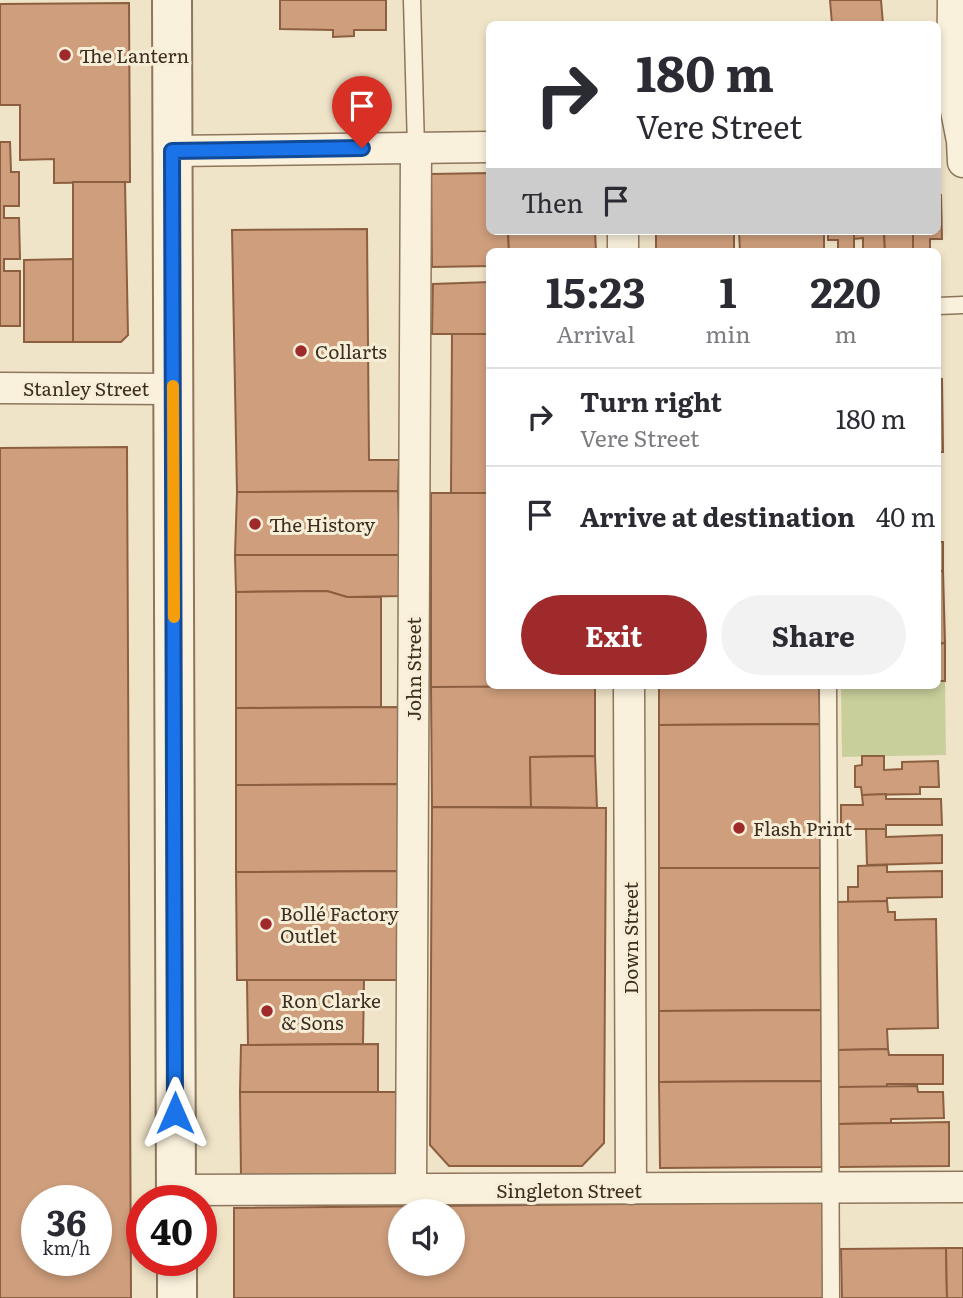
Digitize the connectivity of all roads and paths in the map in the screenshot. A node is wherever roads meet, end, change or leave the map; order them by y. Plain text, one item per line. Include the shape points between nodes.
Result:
1 (172, 0) edge
2 (412, 0) edge
3 (953, 0) edge
4 (941, 141) edge
5 (963, 141) edge
6 (486, 147) edge
7 (416, 148) junction
8 (172, 151) junction
9 (963, 162) edge
10 (963, 305) edge
11 (941, 306) edge
12 (0, 388) edge
13 (173, 388) junction
14 (629, 689) edge
15 (828, 689) edge
16 (176, 1185) edge
17 (963, 1187) edge
18 (831, 1188) junction
19 (631, 1189) junction
20 (411, 1190) junction
21 (217, 1194) edge
22 (177, 1276) edge
23 (177, 1298) edge
24 (831, 1298) edge

1 - 8 street
2 - 7 lane
3 - 5 street via 953,90
4 - 5 street
5 - 9 street
6 - 7 street
7 - 8 street
7 - 20 street, John Street
8 - 13 street
10 - 11 lane
12 - 13 street, Stanley Street
13 - 16 street
14 - 19 street, Down Street
15 - 18 lane
17 - 18 street, Singleton Street
18 - 19 street, Singleton Street
18 - 24 lane
19 - 20 street, Singleton Street
20 - 21 street, Singleton Street
22 - 23 street

